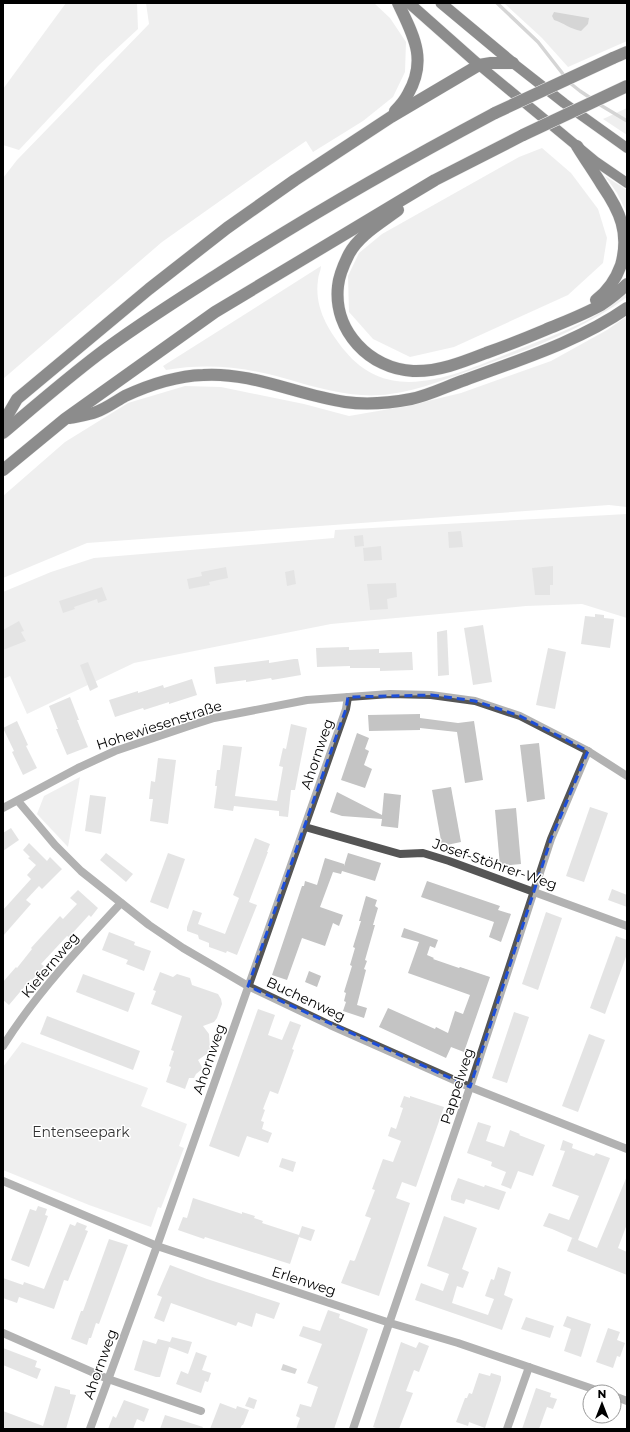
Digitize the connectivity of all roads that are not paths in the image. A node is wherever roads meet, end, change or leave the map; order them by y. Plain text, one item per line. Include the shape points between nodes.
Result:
1 (398, 3) edge
2 (409, 3) edge
3 (441, 3) edge
4 (627, 52) edge
5 (513, 63) junction
6 (479, 65) junction
7 (627, 86) edge
8 (391, 117) junction
9 (577, 146) junction
10 (627, 148) edge
11 (435, 180) junction
12 (627, 183) edge
13 (627, 284) edge
14 (627, 308) edge
15 (577, 316) junction
16 (65, 419) junction
17 (3, 423) edge
18 (3, 433) edge
19 (3, 470) edge
20 (348, 697) junction
21 (588, 752) junction
22 (627, 776) edge
23 (18, 801) junction
24 (3, 808) edge
25 (305, 827) junction
26 (533, 891) junction
27 (121, 903) junction
28 (627, 926) edge
29 (248, 986) junction
30 (3, 1046) edge
31 (470, 1087) junction
32 (627, 1149) edge
33 (3, 1181) edge
34 (157, 1246) junction
35 (390, 1323) junction
36 (3, 1333) edge
37 (529, 1367) junction
38 (108, 1379) junction
39 (582, 1385) edge
40 (201, 1411) dead end
41 (90, 1429) edge
42 (353, 1429) edge
43 (507, 1429) edge

1 - 8 highway via 415,38 419,61 408,94
2 - 6 highway
3 - 5 highway
4 - 18 highway, bridge via 495,113 421,152 268,241 99,354
5 - 6 highway
5 - 10 main road
6 - 8 highway
6 - 9 main road
7 - 11 highway, bridge
8 - 17 highway via 227,228 149,289 17,399
9 - 12 main road
9 - 15 highway via 617,206 625,238 622,260 614,280 601,297
11 - 15 highway via 361,238 342,269 338,302 350,335 362,350 376,361 395,368 414,371 436,369 477,357
11 - 16 highway via 215,312
13 - 15 highway via 601,304
14 - 16 highway via 581,334 531,356 411,399 374,403 344,402 248,378 204,375 179,377 155,384 125,396 96,412
16 - 19 highway
20 - 21 street, Hohewiesenstraße via 431,695 475,702 520,716
20 - 23 street, Hohewiesenstraße via 307,700 192,725 78,768
20 - 25 street, Ahornweg
21 - 22 street, Hohewiesenstraße
21 - 26 street, Pappelweg via 550,839
23 - 24 street, Hohewiesenstraße
23 - 27 street, Buchenweg via 80,871
25 - 26 street, Josef-Stöhrer-Weg via 400,854 423,853 448,860
25 - 29 street, Ahornweg
26 - 28 street, Josef-Stöhrer-Weg
26 - 31 street, Pappelweg
27 - 29 street, Buchenweg via 182,948
27 - 30 street, Kiefernweg via 71,958
29 - 31 street, Buchenweg
29 - 34 street, Ahornweg
31 - 32 street, Buchenweg
31 - 35 street, Pappelweg
33 - 34 street, Erlenweg
34 - 35 street, Erlenweg
34 - 38 street, Ahornweg
35 - 37 street, Erlenweg
35 - 42 street, Pappelweg
36 - 38 street
37 - 39 street, Erlenweg
37 - 43 street
38 - 40 street
38 - 41 street, Ahornweg

